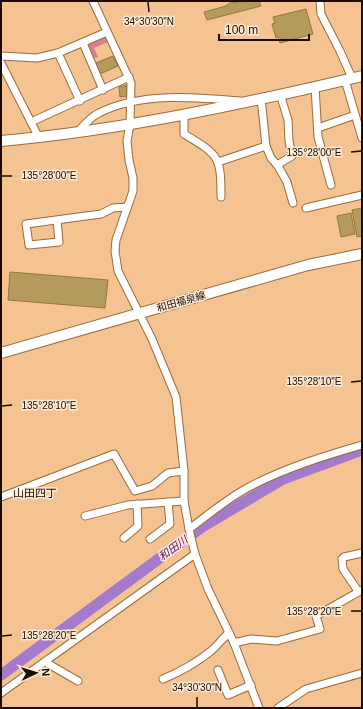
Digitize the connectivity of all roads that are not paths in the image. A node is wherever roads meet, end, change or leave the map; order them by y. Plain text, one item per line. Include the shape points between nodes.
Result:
1 (93, 1) edge
2 (320, 1) edge
3 (107, 32) junction
4 (83, 43) junction
5 (58, 54) junction
6 (1, 56) edge
7 (1, 63) edge
8 (362, 76) edge
9 (129, 77) junction
10 (348, 79) junction
11 (314, 87) junction
12 (104, 90) junction
13 (280, 94) junction
14 (261, 98) junction
15 (80, 100) junction
16 (245, 101) junction
17 (131, 103) junction
18 (184, 114) junction
19 (355, 115) junction
20 (31, 122) junction
21 (130, 125) junction
22 (318, 128) junction
23 (76, 134) junction
24 (39, 138) junction
25 (362, 138) edge
26 (1, 141) edge
27 (266, 146) junction
28 (218, 162) junction
29 (277, 164) junction
30 (331, 186) dead end
31 (362, 195) edge
32 (221, 197) dead end
33 (292, 203) dead end
34 (127, 207) junction
35 (306, 208) dead end
36 (57, 220) junction
37 (362, 254) edge
38 (138, 313) junction
39 (1, 353) edge
40 (362, 445) edge
41 (184, 471) junction
42 (1, 497) edge
43 (184, 501) junction
44 (168, 502) junction
45 (136, 504) junction
46 (85, 516) dead end
47 (189, 531) junction
48 (124, 538) dead end
49 (150, 539) dead end
50 (362, 553) edge
51 (195, 554) junction
52 (360, 591) edge
53 (229, 633) junction
54 (234, 643) junction
55 (45, 662) junction
56 (218, 670) dead end
57 (362, 674) edge
58 (163, 679) dead end
59 (78, 681) dead end
60 (251, 685) junction
61 (1, 693) edge
62 (259, 708) edge
63 (279, 708) edge

1 - 3 street
2 - 10 street via 321,14 340,51
3 - 4 street
3 - 9 street
4 - 5 street
4 - 12 street
5 - 6 street via 37,58
5 - 15 street
7 - 20 street
8 - 10 main road
9 - 12 street
9 - 17 street
10 - 11 main road
10 - 19 street
11 - 13 main road
11 - 22 street
12 - 15 street
13 - 14 main road
13 - 29 street via 288,120 292,156
14 - 16 main road
14 - 27 street
15 - 20 street
16 - 17 street via 178,97
16 - 18 main road
17 - 21 street
17 - 23 street via 98,113
18 - 21 main road
18 - 28 street via 184,134 211,150
19 - 22 street
19 - 25 street
20 - 24 street
21 - 23 main road
21 - 34 street via 127,141 133,191
22 - 30 street
23 - 24 main road
24 - 26 main road
27 - 28 street
27 - 29 street
28 - 32 street via 221,169
29 - 33 street via 287,182
31 - 35 street
34 - 36 street via 113,208 101,214
34 - 38 street via 115,250 118,271
36 - 36 street via 59,242 29,245 26,224
37 - 38 main road, 和田福泉線 via 308,265
38 - 39 main road, 和田福泉線
38 - 41 street via 152,339 176,397
40 - 47 street via 328,454 248,487
41 - 42 street via 168,473 152,486 135,491 114,454
41 - 43 street
43 - 44 street
43 - 47 street
44 - 45 street
44 - 49 street via 170,524
45 - 46 street
45 - 48 street via 138,526
47 - 51 street
50 - 52 street via 342,559 343,569
51 - 53 street
51 - 55 street
52 - 54 street via 316,616 320,630 277,641 251,639
53 - 54 street
53 - 58 street via 209,652 180,672
54 - 60 street
55 - 59 street
55 - 61 street
56 - 60 street via 228,695
57 - 63 street via 306,689
60 - 62 street

